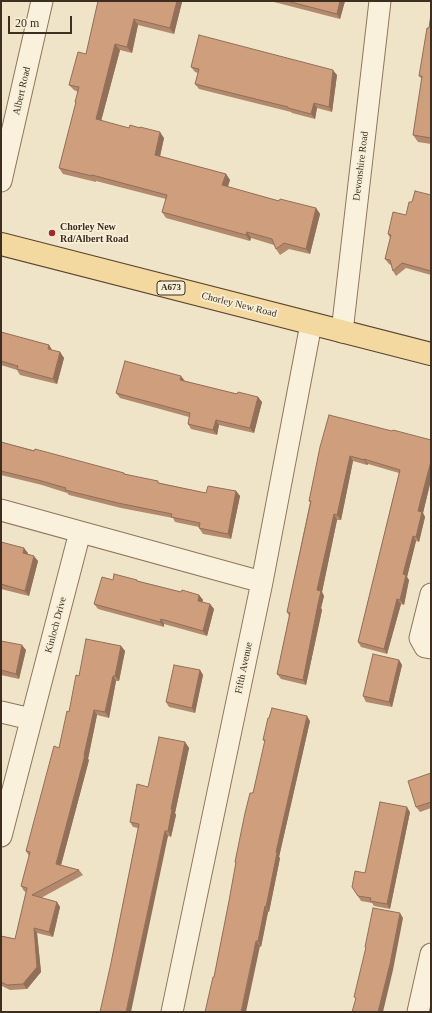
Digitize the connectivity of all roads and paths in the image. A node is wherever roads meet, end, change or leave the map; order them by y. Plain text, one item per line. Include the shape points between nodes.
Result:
1 (42, 1) edge
2 (380, 1) edge
3 (1, 181) edge
4 (1, 244) edge
5 (311, 324) junction
6 (342, 332) junction
7 (431, 354) edge
8 (1, 510) edge
9 (80, 532) junction
10 (262, 582) junction
11 (431, 594) edge
12 (431, 648) edge
13 (1, 712) edge
14 (31, 719) junction
15 (1, 836) edge
16 (431, 954) edge
17 (424, 1001) edge
18 (172, 1012) edge

1 - 3 street, Albert Road
2 - 6 street, Devonshire Road
4 - 5 main road, Chorley New Road / A673
5 - 6 main road, Chorley New Road / A673
5 - 10 street, Fifth Avenue
6 - 7 main road, Chorley New Road / A673
8 - 9 street
9 - 10 street
9 - 14 street, Kinloch Drive
10 - 18 street, Fifth Avenue
11 - 12 street via 420,638 425,647
13 - 14 street
14 - 15 street, Kinloch Drive
16 - 17 street

